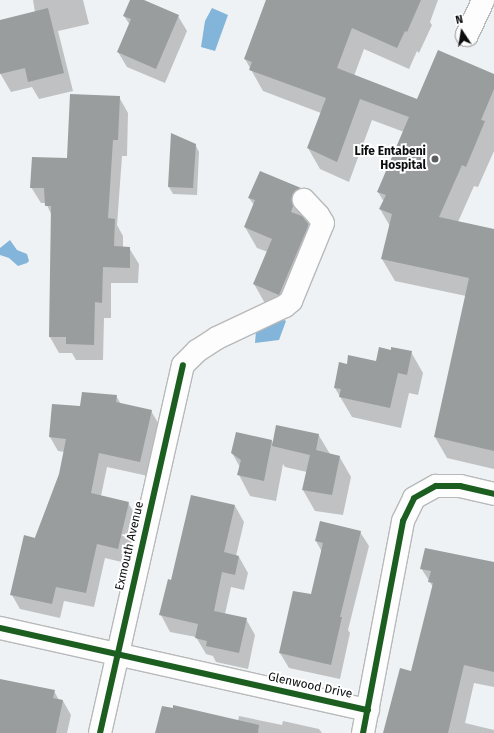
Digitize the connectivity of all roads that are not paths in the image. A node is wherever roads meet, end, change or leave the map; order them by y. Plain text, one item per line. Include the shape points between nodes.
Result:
1 (483, 0) edge
2 (467, 35) dead end
3 (304, 200) dead end
4 (494, 494) edge
5 (0, 628) edge
6 (116, 655) junction
7 (368, 710) junction
8 (100, 733) edge
9 (363, 733) edge

1 - 2 street
3 - 6 street, Exmouth Avenue via 323,223 291,301 216,338 183,365
4 - 7 street via 460,486 436,486 414,498 402,521
5 - 6 street, Glenwood Drive
6 - 7 street, Glenwood Drive
6 - 8 street, Exmouth Avenue
7 - 9 street

